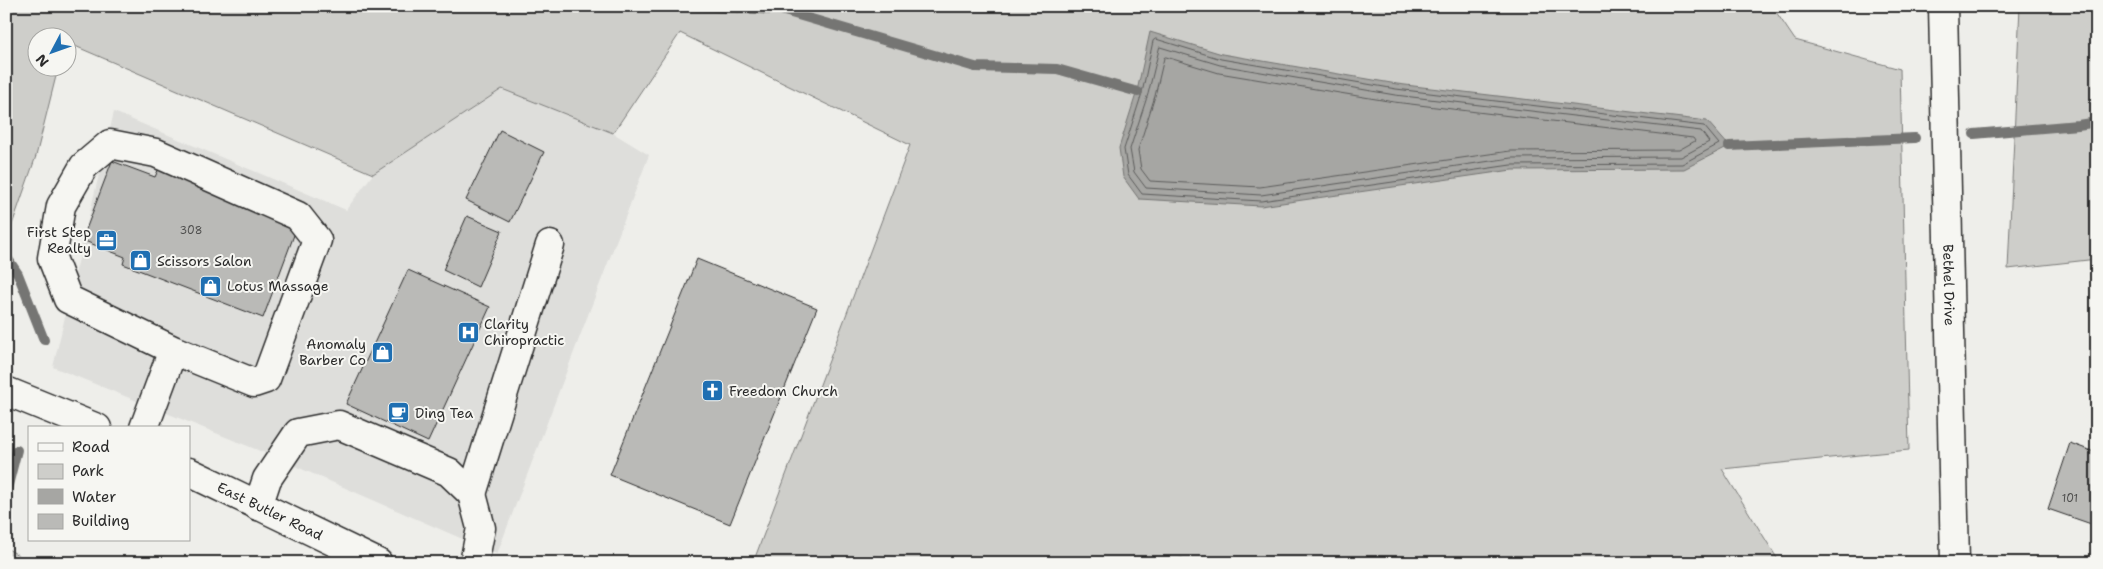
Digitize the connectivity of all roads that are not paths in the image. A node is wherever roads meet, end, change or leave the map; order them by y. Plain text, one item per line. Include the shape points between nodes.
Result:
1 (1943, 6) edge
2 (550, 245) dead end
3 (173, 350) junction
4 (6, 391) edge
5 (92, 426) edge
6 (145, 426) edge
7 (190, 472) edge
8 (472, 494) junction
9 (258, 506) junction
10 (366, 560) edge
11 (474, 563) edge
12 (1955, 563) edge

1 - 12 street, Bethel Drive
2 - 8 street
3 - 3 street via 68,299 52,258 61,206 84,166 110,144 156,153 298,216 317,240 266,378 254,383
3 - 6 street
4 - 5 street
7 - 9 street, East Butler Road
8 - 9 street via 449,472 339,425 298,433 267,479
8 - 11 street via 481,528
9 - 10 street, East Butler Road

